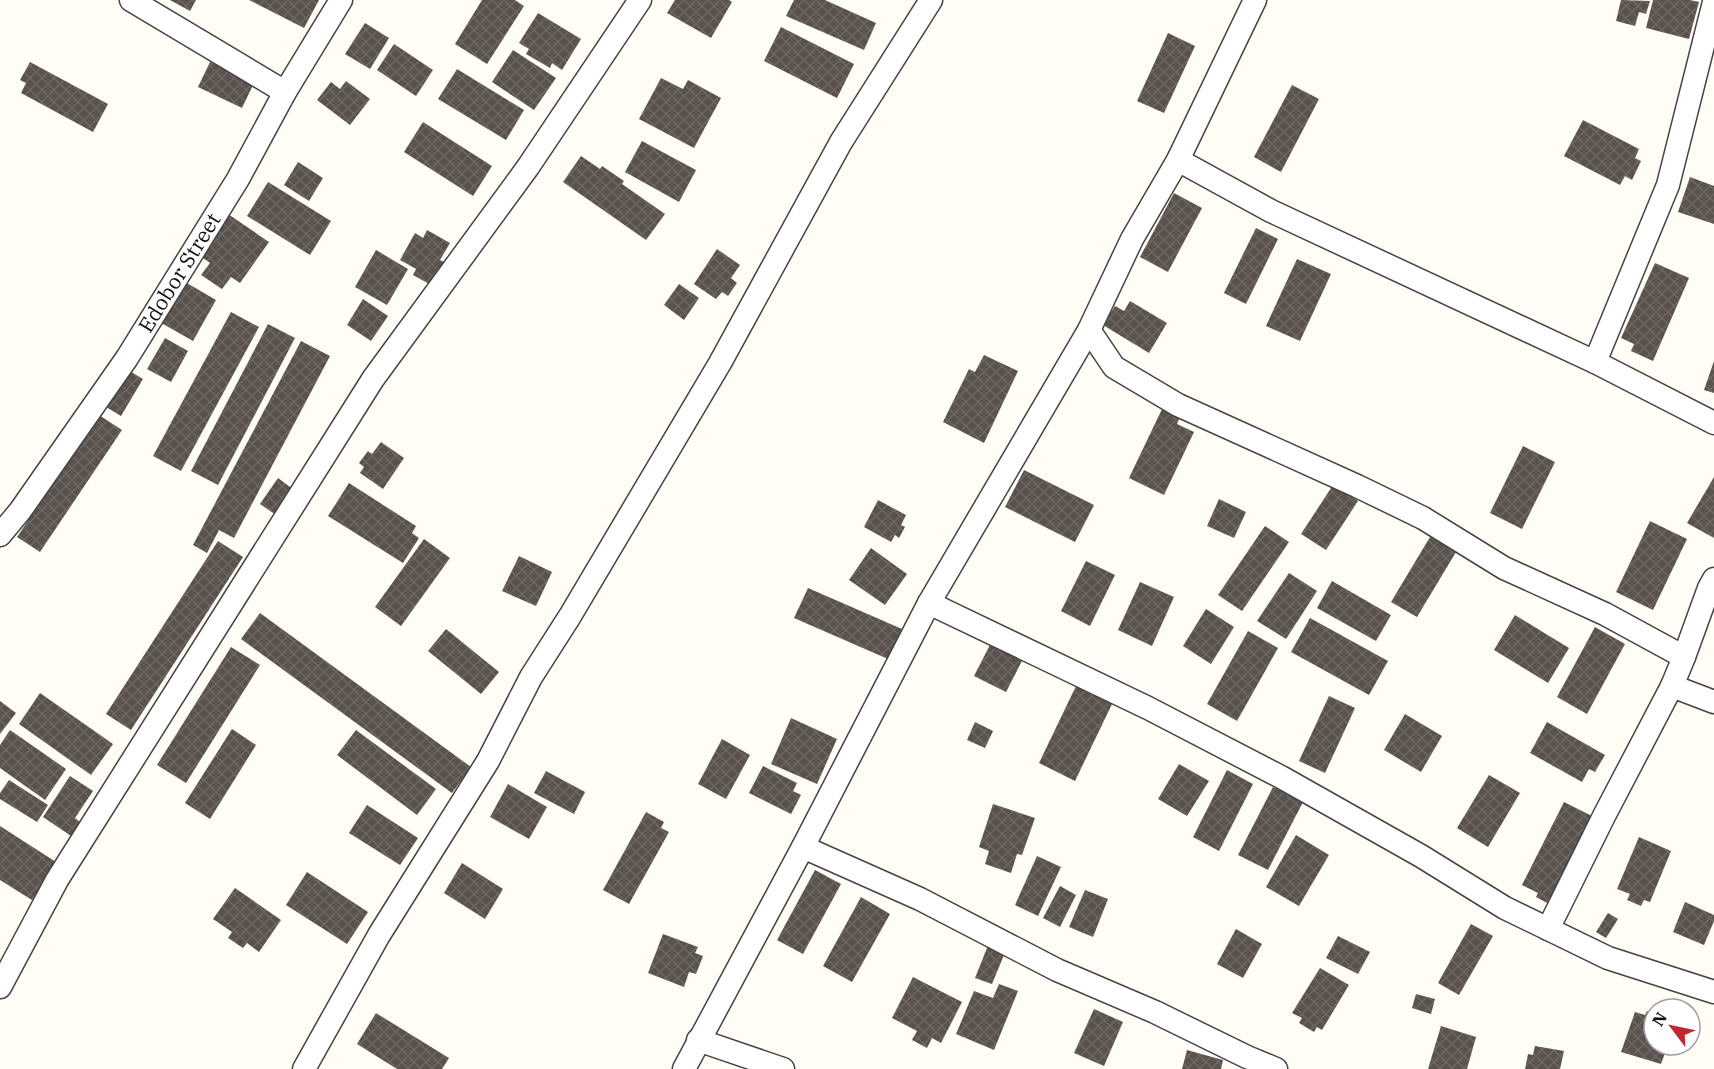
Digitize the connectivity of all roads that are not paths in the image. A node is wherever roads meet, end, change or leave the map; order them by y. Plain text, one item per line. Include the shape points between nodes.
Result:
1 (131, 0) edge
2 (341, 0) edge
3 (640, 0) edge
4 (931, 0) edge
5 (1255, 0) edge
6 (1714, 2) edge
7 (285, 92) junction
8 (1178, 160) junction
9 (1089, 330) junction
10 (1595, 362) junction
11 (1714, 423) edge
12 (0, 535) edge
13 (1714, 579) edge
14 (929, 603) junction
15 (1684, 657) junction
16 (1672, 686) junction
17 (1714, 702) edge
18 (803, 847) junction
19 (1548, 929) junction
20 (0, 987) edge
21 (1714, 992) edge
22 (698, 1041) junction
23 (304, 1069) edge
24 (684, 1069) edge
25 (783, 1069) edge
26 (1276, 1069) edge

1 - 7 street
2 - 7 street, Edobor Street
3 - 20 street via 528,167 373,380 57,879
4 - 23 street via 842,142 720,363 531,677 488,761 379,935
5 - 8 street
6 - 10 street via 1668,185
7 - 12 street, Edobor Street via 238,179 127,358
8 - 9 street via 1132,240
8 - 10 street via 1272,211
9 - 14 street
9 - 15 street via 1114,367 1178,405 1414,514 1504,567 1605,614
10 - 11 street
13 - 15 street
14 - 18 street
14 - 19 street via 1281,777 1505,908
15 - 16 street
16 - 17 street
16 - 19 street
18 - 22 street
18 - 26 street via 920,899 1057,970
19 - 21 street via 1608,958
22 - 24 street
22 - 25 street

